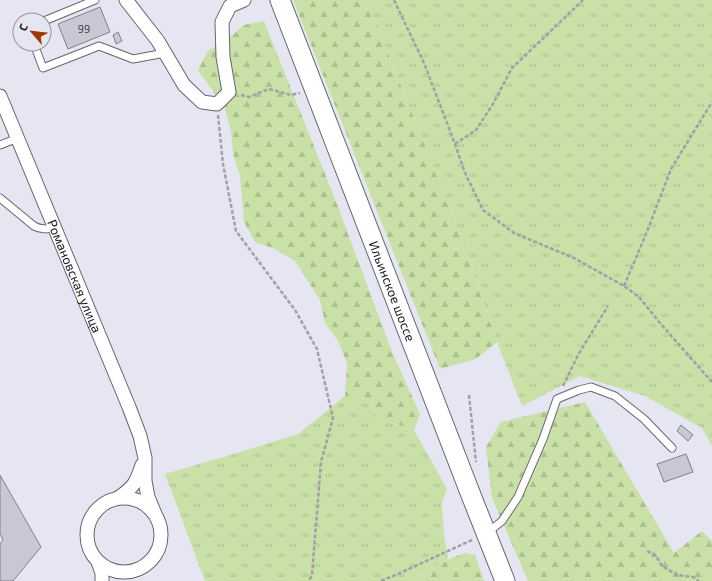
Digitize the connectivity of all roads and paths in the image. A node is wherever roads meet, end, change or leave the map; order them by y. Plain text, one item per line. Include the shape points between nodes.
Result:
1 (95, 0) edge
2 (126, 0) edge
3 (244, 0) edge
4 (280, 0) edge
5 (394, 0) edge
6 (582, 0) edge
7 (52, 18) edge
8 (37, 52) edge
9 (165, 53) junction
10 (229, 92) junction
11 (300, 93) dead end
12 (0, 96) edge
13 (712, 102) edge
14 (217, 104) junction
15 (18, 138) junction
16 (455, 144) junction
17 (0, 145) edge
18 (0, 198) edge
19 (55, 228) junction
20 (624, 286) junction
21 (608, 306) dead end
22 (712, 382) edge
23 (469, 395) dead end
24 (557, 399) junction
25 (672, 448) dead end
26 (145, 458) junction
27 (476, 464) dead end
28 (118, 498) junction
29 (155, 514) junction
30 (487, 533) junction
31 (647, 551) dead end
32 (98, 562) junction
33 (129, 572) junction
34 (102, 581) edge
35 (114, 581) edge
36 (309, 581) edge
37 (381, 581) edge
38 (505, 581) edge
39 (699, 581) edge

1 - 7 lane
2 - 9 street
3 - 10 street via 230,6 222,22 223,57
4 - 30 main road, Ильинское шоссе
5 - 16 path via 424,63
6 - 16 path via 512,68 476,130
8 - 9 lane via 43,68 99,46 133,59
9 - 14 street via 184,85 202,102
10 - 11 path via 249,97 269,89 291,95
10 - 14 street
12 - 15 street, Романовская улица
13 - 20 path via 671,169
14 - 36 path via 223,164 236,231 295,310 317,349 333,418 321,462 312,575
15 - 17 lane
15 - 19 street, Романовская улица
16 - 20 path via 465,173 483,210 514,233 574,258
18 - 19 lane via 39,229
19 - 26 street, Романовская улица via 129,407
20 - 22 path via 639,297
21 - 24 path via 578,355
23 - 27 path
24 - 25 lane via 591,386 614,396 644,419
24 - 30 lane via 518,497 502,521
26 - 28 street via 137,479 130,489
26 - 29 street, Романовская улица via 145,481
28 - 29 street via 142,502
28 - 32 street via 100,507 88,524 86,532 89,548
29 - 33 street, Романовская улица via 161,533 156,553 145,566
30 - 37 path
30 - 38 main road, Ильинское шоссе
31 - 39 path via 656,556 662,566 677,575 693,577
32 - 33 street via 113,570
32 - 34 street
33 - 35 street, Романовская улица

